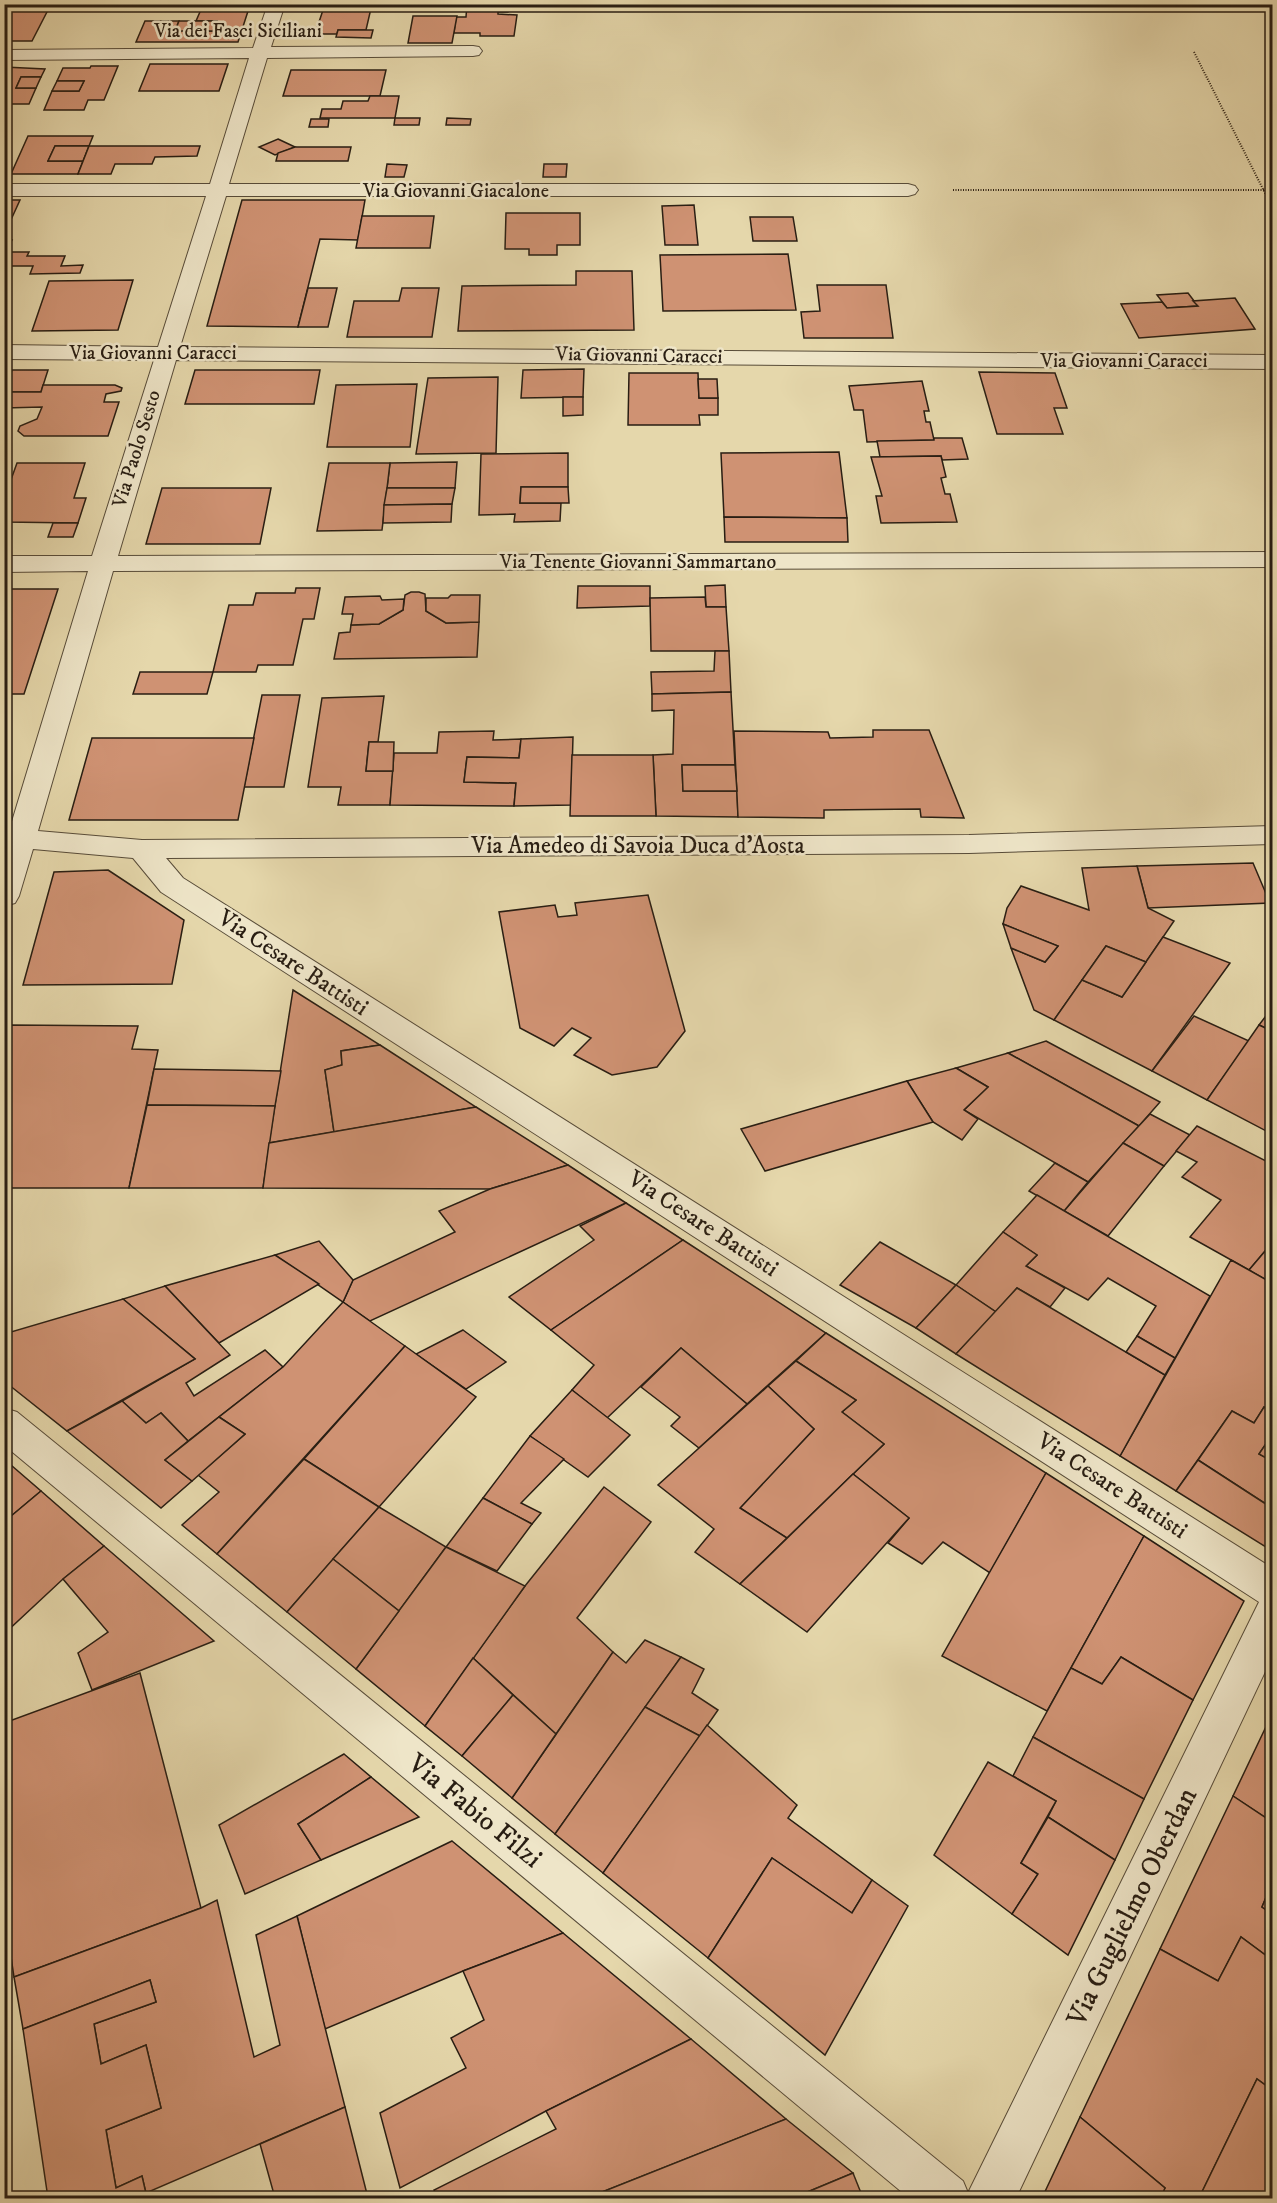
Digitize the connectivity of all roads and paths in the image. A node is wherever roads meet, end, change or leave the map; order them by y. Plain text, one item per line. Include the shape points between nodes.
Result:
1 (277, 4) edge
2 (473, 51) dead end
3 (1194, 52) dead end
4 (260, 53) junction
5 (4, 55) edge
6 (4, 190) edge
7 (908, 190) joint
8 (1264, 190) junction
9 (217, 191) junction
10 (1272, 207) edge
11 (4, 352) edge
12 (167, 353) junction
13 (1272, 362) edge
14 (1272, 560) edge
15 (103, 563) junction
16 (4, 564) edge
17 (1272, 835) edge
18 (13, 837) edge
19 (142, 849) junction
20 (4, 896) edge
21 (4, 1423) edge
22 (1272, 1589) edge
23 (1272, 1615) edge
24 (946, 2199) edge
25 (991, 2199) edge

1 - 4 street, Via Paolo Sesto
2 - 4 street, Via dei Fasci Siciliani
3 - 8 path
4 - 5 street, Via dei Fasci Siciliani
4 - 9 street, Via Paolo Sesto
6 - 9 street, Via Giovanni Giacalone
7 - 8 path
7 - 9 street, Via Giovanni Giacalone
8 - 10 path
9 - 12 street, Via Paolo Sesto
11 - 12 street, Via Giovanni Caracci
12 - 13 street, Via Giovanni Caracci
12 - 15 street, Via Paolo Sesto
14 - 15 street, Via Tenente Giovanni Sammartano
15 - 16 street, Via Tenente Giovanni Sammartano
15 - 18 street, Via Paolo Sesto
17 - 19 street, Via Amedeo di Savoia Duca d'Aosta via 969,844
18 - 19 street, Via Amedeo di Savoia Duca d'Aosta
18 - 20 street, Via Paolo Sesto
19 - 22 street, Via Cesare Battisti via 171,885
21 - 24 street, Via Fabio Filzi
23 - 25 street, Via Guglielmo Oberdan

